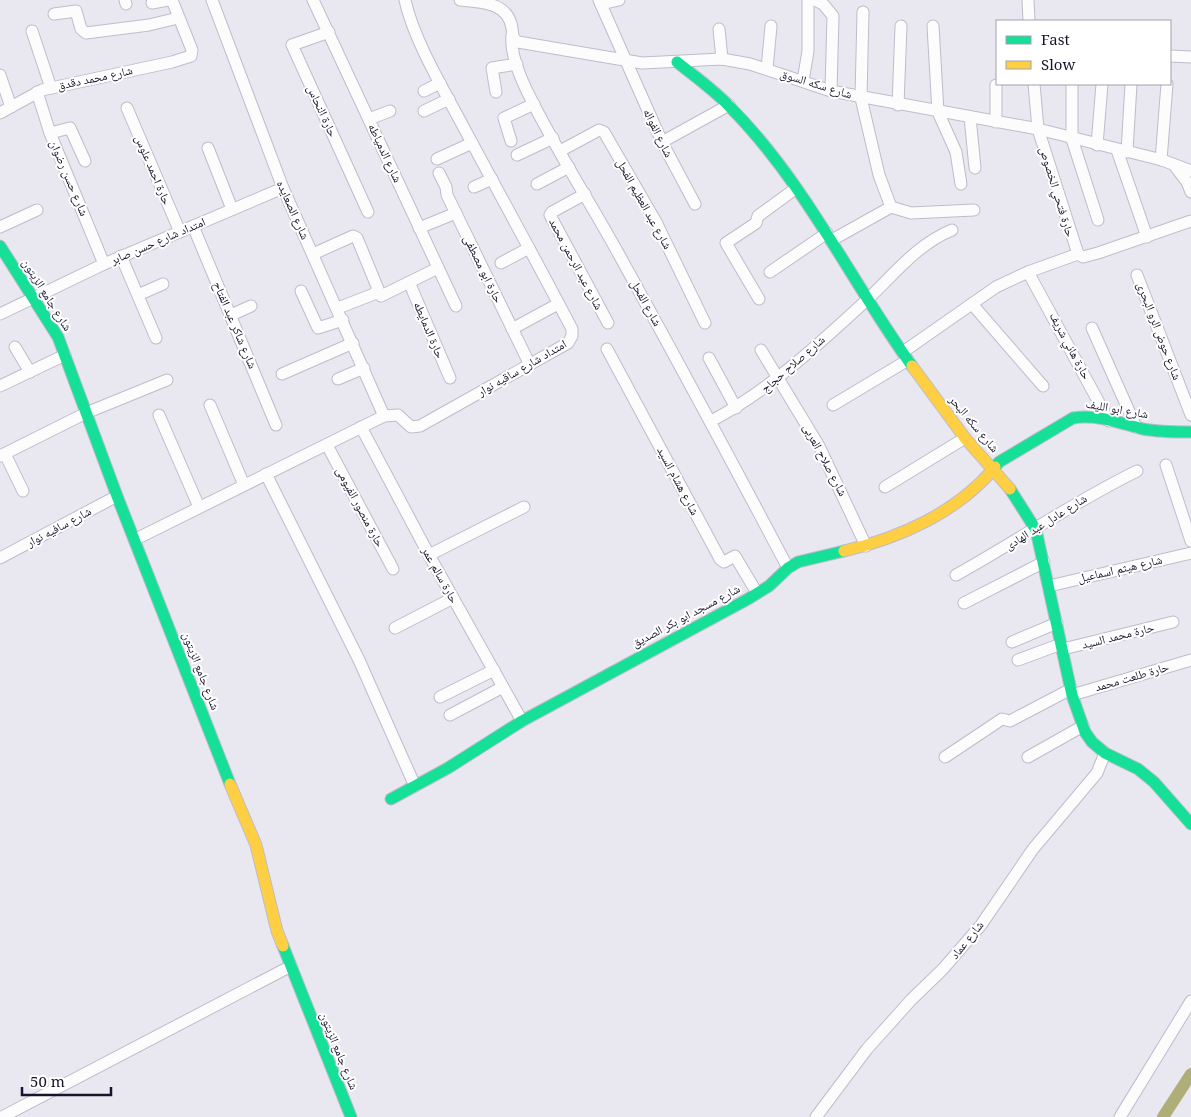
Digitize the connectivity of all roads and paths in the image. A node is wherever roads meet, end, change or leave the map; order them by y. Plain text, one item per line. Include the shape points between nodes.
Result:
1 (168, 0) edge
2 (172, 0) edge
3 (212, 0) edge
4 (313, 0) edge
5 (405, 0) edge
6 (460, 0) edge
7 (619, 0) edge
8 (808, 0) edge
9 (815, 0) edge
10 (1028, 0) edge
11 (485, 1) edge
12 (152, 2) dead end
13 (600, 2) edge
14 (864, 12) dead end
15 (54, 14) dead end
16 (178, 18) junction
17 (1029, 20) edge
18 (771, 26) dead end
19 (900, 26) dead end
20 (933, 26) dead end
21 (719, 29) dead end
22 (32, 31) dead end
23 (328, 32) junction
24 (512, 35) junction
25 (1171, 56) edge
26 (1191, 57) edge
27 (722, 59) junction
28 (624, 60) junction
29 (677, 62) junction
30 (516, 64) junction
31 (767, 68) junction
32 (0, 75) edge
33 (803, 81) junction
34 (440, 83) junction
35 (996, 85) dead end
36 (1034, 85) edge
37 (1072, 85) edge
38 (1102, 85) edge
39 (1131, 85) edge
40 (1167, 85) edge
41 (51, 88) junction
42 (424, 91) dead end
43 (832, 91) junction
44 (38, 92) junction
45 (496, 92) dead end
46 (860, 98) junction
47 (449, 99) junction
48 (534, 104) junction
49 (730, 105) junction
50 (898, 105) junction
51 (11, 107) junction
52 (127, 108) dead end
53 (390, 111) dead end
54 (424, 111) dead end
55 (938, 112) junction
56 (0, 113) edge
57 (970, 118) junction
58 (369, 119) junction
59 (996, 122) junction
60 (1038, 129) junction
61 (50, 133) junction
62 (553, 138) junction
63 (1072, 139) junction
64 (511, 141) dead end
65 (662, 142) junction
66 (472, 143) junction
67 (1097, 145) junction
68 (208, 148) dead end
69 (560, 150) junction
70 (1122, 151) junction
71 (516, 155) dead end
72 (436, 159) dead end
73 (1161, 160) junction
74 (85, 162) dead end
75 (1174, 165) junction
76 (569, 167) junction
77 (975, 168) dead end
78 (1191, 171) edge
79 (439, 173) dead end
80 (492, 179) junction
81 (537, 184) dead end
82 (961, 184) dead end
83 (474, 187) dead end
84 (283, 188) junction
85 (795, 189) junction
86 (1191, 192) edge
87 (585, 194) junction
88 (695, 204) dead end
89 (891, 208) junction
90 (232, 209) junction
91 (37, 210) dead end
92 (974, 210) dead end
93 (368, 212) dead end
94 (456, 213) junction
95 (1098, 220) dead end
96 (1191, 221) edge
97 (193, 226) junction
98 (0, 227) edge
99 (419, 228) junction
100 (952, 230) dead end
101 (180, 232) junction
102 (829, 236) junction
103 (1147, 237) junction
104 (0, 246) edge
105 (529, 248) junction
106 (313, 254) junction
107 (1078, 254) junction
108 (121, 256) junction
109 (501, 262) dead end
110 (104, 264) junction
111 (438, 268) junction
112 (770, 272) dead end
113 (1028, 272) junction
114 (1137, 275) dead end
115 (408, 282) junction
116 (163, 284) dead end
117 (301, 291) dead end
118 (138, 295) junction
119 (381, 296) dead end
120 (869, 297) junction
121 (35, 298) junction
122 (759, 299) dead end
123 (558, 304) junction
124 (972, 304) junction
125 (251, 306) dead end
126 (456, 306) dead end
127 (338, 308) junction
128 (0, 314) edge
129 (231, 315) junction
130 (343, 320) junction
131 (608, 323) dead end
132 (704, 323) dead end
133 (1092, 328) dead end
134 (512, 329) junction
135 (156, 338) dead end
136 (353, 343) junction
137 (15, 346) dead end
138 (607, 349) dead end
139 (761, 350) dead end
140 (65, 355) junction
141 (906, 356) junction
142 (709, 358) dead end
143 (530, 365) junction
144 (364, 368) junction
145 (30, 372) junction
146 (282, 374) dead end
147 (450, 378) dead end
148 (778, 378) junction
149 (338, 379) dead end
150 (167, 380) dead end
151 (0, 386) edge
152 (1043, 386) dead end
153 (210, 405) dead end
154 (833, 405) dead end
155 (736, 408) junction
156 (86, 413) junction
157 (159, 415) dead end
158 (1191, 415) edge
159 (384, 416) junction
160 (710, 421) junction
161 (1109, 421) junction
162 (276, 425) dead end
163 (361, 427) junction
164 (1136, 427) junction
165 (1191, 432) edge
166 (966, 438) junction
167 (327, 445) junction
168 (2, 455) edge
169 (1166, 465) dead end
170 (994, 468) junction
171 (1136, 471) dead end
172 (266, 474) junction
173 (244, 485) junction
174 (885, 487) dead end
175 (23, 491) dead end
176 (117, 496) junction
177 (199, 507) junction
178 (524, 507) dead end
179 (1036, 530) junction
180 (136, 539) junction
181 (1191, 541) edge
182 (866, 546) junction
183 (1191, 552) edge
184 (429, 556) junction
185 (0, 558) edge
186 (1044, 562) junction
187 (788, 568) junction
188 (393, 569) dead end
189 (956, 575) dead end
190 (1049, 586) junction
191 (757, 593) junction
192 (453, 598) junction
193 (964, 603) dead end
194 (1057, 622) junction
195 (1173, 622) dead end
196 (395, 628) dead end
197 (1012, 642) dead end
198 (1062, 647) junction
199 (1018, 660) dead end
200 (1191, 660) edge
201 (494, 670) junction
202 (503, 687) junction
203 (1072, 692) junction
204 (440, 697) dead end
205 (450, 715) dead end
206 (522, 721) junction
207 (1083, 726) junction
208 (1105, 752) junction
209 (945, 757) dead end
210 (1028, 757) dead end
211 (415, 786) junction
212 (391, 799) dead end
213 (1191, 824) edge
214 (291, 966) junction
215 (1191, 1001) edge
216 (2, 1117) edge
217 (351, 1117) edge
218 (816, 1117) edge
219 (1120, 1117) edge

1 - 12 street
2 - 16 street
3 - 84 street, شارع الصعايده
4 - 23 street, شارع الدمياطه
5 - 34 street, امتداد شارع ساقيه نوار via 408,14
6 - 11 street
7 - 13 street
8 - 33 street via 808,51
9 - 43 street via 834,16
10 - 17 street
11 - 24 street via 503,8 509,17
13 - 28 street, شارع الفواله
14 - 46 street
15 - 16 street via 76,11 81,29 86,32 149,25
16 - 41 street, شارع محمد دقدق via 193,53 189,57
18 - 31 street
19 - 50 street
20 - 55 street
21 - 27 street
22 - 41 street
23 - 58 street, شارع الدمياطه
23 - 93 street, حارة النحاس via 292,45
24 - 28 street, شارع سكه السوق via 518,42
24 - 30 street, شارع الفحل
25 - 26 street
27 - 29 street, شارع سكه السوق
27 - 31 street, شارع سكه السوق
28 - 29 street, شارع سكه السوق
28 - 65 street, شارع الفواله
29 - 49 street, شارع سكه البحر
30 - 45 street via 492,68
30 - 48 street, شارع الفحل
31 - 33 street, شارع سكه السوق
32 - 51 street
33 - 43 street, شارع سكه السوق
34 - 42 street
34 - 47 street, امتداد شارع ساقيه نوار
35 - 59 street
36 - 60 street, حارة فتحي الخصوص
37 - 63 street
38 - 67 street
39 - 70 street
40 - 73 street
41 - 44 street, شارع محمد دقدق
43 - 46 street, شارع سكه السوق
44 - 51 street, شارع محمد دقدق
44 - 61 street, شارع حسن رضوان
46 - 50 street, شارع سكه السوق
46 - 89 street via 879,175
47 - 54 street
47 - 66 street, امتداد شارع ساقيه نوار
48 - 62 street, شارع الفحل
48 - 64 street via 504,118
49 - 65 street
49 - 85 street, شارع سكه البحر via 777,161
50 - 55 street, شارع سكه السوق
51 - 56 street, شارع محمد دقدق
52 - 101 street, حارة احمد علوس
53 - 58 street
55 - 57 street, شارع سكه السوق
55 - 82 street via 956,152
57 - 59 street, شارع سكه السوق
57 - 77 street
58 - 99 street, شارع الدمياطه
59 - 60 street, شارع سكه السوق
60 - 63 street, شارع سكه السوق
60 - 107 street, حارة فتحي الخصوص
61 - 74 street via 70,128
61 - 110 street, شارع حسن رضوان
62 - 69 street, شارع الفحل
62 - 71 street
63 - 67 street, شارع سكه السوق
63 - 95 street
65 - 88 street, شارع الفواله
66 - 72 street
66 - 80 street, امتداد شارع ساقيه نوار
67 - 70 street, شارع سكه السوق
68 - 90 street
69 - 76 street, شارع الفحل
69 - 132 street, شارع عبد العظيم الفحل via 598,130 604,132 656,222
70 - 73 street, شارع سكه السوق
70 - 103 street
73 - 75 street, شارع سكه السوق
75 - 78 street, شارع سكه السوق
75 - 86 street
76 - 81 street
76 - 87 street, شارع الفحل
79 - 94 street, حارة ابو مصطفى
80 - 83 street
80 - 105 street, امتداد شارع ساقيه نوار
84 - 90 street, امتداد شارع حسن صابر
84 - 106 street, شارع الصعايده
85 - 102 street, شارع سكه البحر
85 - 122 street via 758,216 756,223 726,242
87 - 131 street, شارع عبد الرحمن محمد via 550,215
87 - 160 street, شارع الفحل
89 - 92 street via 911,213
89 - 102 street
90 - 97 street, امتداد شارع حسن صابر
91 - 98 street
94 - 99 street
94 - 134 street, حارة ابو مصطفى
96 - 103 street
97 - 101 street, امتداد شارع حسن صابر
97 - 129 street, شارع شاكر عبد الفتاح
99 - 111 street, شارع الدمياطه
100 - 120 street, شارع صلاح حجاج via 926,243
101 - 108 street, امتداد شارع حسن صابر
102 - 112 street
102 - 120 street, شارع سكه البحر
103 - 107 street via 1083,257
104 - 121 street, شارع جامع الزيتون
105 - 109 street
105 - 123 street, امتداد شارع ساقيه نوار
106 - 127 street, شارع الصعايده
106 - 127 street via 353,236 357,238 378,289 374,294
107 - 113 street
108 - 110 street, امتداد شارع حسن صابر
108 - 118 street
110 - 121 street, امتداد شارع حسن صابر
111 - 115 street
111 - 126 street, شارع الدمياطه
113 - 124 street via 996,287
113 - 161 street, حارة هاني شريف
114 - 158 street, شارع حوض الرو البحرى
115 - 119 street
115 - 147 street, حارة الدمايطه
116 - 118 street
117 - 130 street via 319,329
118 - 135 street
120 - 141 street, شارع سكه البحر
120 - 148 street, شارع صلاح حجاج
121 - 128 street, امتداد شارع حسن صابر
121 - 140 street, شارع جامع الزيتون
123 - 134 street
123 - 143 street, امتداد شارع ساقيه نوار via 572,329 572,336 568,343
124 - 141 street
124 - 152 street
125 - 129 street
127 - 130 street, شارع الصعايده
129 - 162 street, شارع شاكر عبد الفتاح
130 - 136 street, شارع الصعايده
133 - 164 street
134 - 143 street, حارة ابو مصطفى
136 - 144 street, شارع الصعايده
136 - 146 street
137 - 145 street
138 - 191 street, شارع هشام السيد via 720,559 724,562 735,556
139 - 148 street, شارع صلاح العربى
140 - 145 street
140 - 156 street, شارع جامع الزيتون
141 - 154 street
141 - 166 street, شارع سكه البحر
142 - 155 street
143 - 159 street, امتداد شارع ساقيه نوار via 420,426 411,427 398,415
144 - 149 street
144 - 159 street, شارع الصعايده
145 - 151 street
148 - 155 street, شارع صلاح حجاج
148 - 182 street, شارع صلاح العربى via 819,446
150 - 156 street
153 - 173 street
155 - 160 street, شارع صلاح حجاج
156 - 168 street
156 - 176 street, شارع جامع الزيتون
157 - 177 street
159 - 163 street
160 - 187 street, شارع الفحل
161 - 164 street, شارع ابو الليف
161 - 170 street, شارع ابو الليف via 1073,418
163 - 167 street
163 - 184 street, حارة سالم عمر
164 - 165 street, شارع ابو الليف
166 - 170 street, شارع سكه البحر
166 - 174 street
167 - 172 street
167 - 188 street, حارة منصور الفيومى
168 - 175 street
169 - 181 street
170 - 179 street, شارع سكه البحر via 1023,506
170 - 182 street, شارع مسجد ابو بكر الصديق via 986,478 934,518
171 - 179 street, شارع عادل عبد الهادى via 1091,494
172 - 173 street
172 - 211 street via 359,660
173 - 177 street
176 - 180 street, شارع جامع الزيتون
176 - 185 street, شارع سافيه نوار
177 - 180 street
178 - 184 street
179 - 186 street, شارع سكه البحر
179 - 189 street, شارع عادل عبد الهادى
180 - 214 street, شارع جامع الزيتون via 228,781 256,845 275,923
182 - 187 street, شارع مسجد ابو بكر الصديق via 809,558
183 - 190 street, شارع هيثم اسماعيل
184 - 192 street, حارة سالم عمر
186 - 190 street, شارع سكه البحر
186 - 193 street
187 - 191 street, شارع مسجد ابو بكر الصديق
190 - 194 street, شارع سكه البحر
191 - 206 street, شارع مسجد ابو بكر الصديق
192 - 196 street
192 - 201 street, حارة سالم عمر
194 - 197 street
194 - 198 street, شارع سكه البحر
195 - 198 street, حارة محمد السيد
198 - 199 street, حارة محمد السيد
198 - 203 street, شارع سكه البحر
200 - 203 street, حارة طلعت محمد
201 - 202 street, حارة سالم عمر
201 - 204 street
202 - 205 street
202 - 206 street, حارة سالم عمر
203 - 207 street, شارع سكه البحر
203 - 209 street, حارة طلعت محمد via 1010,721 1002,719
206 - 211 street, شارع مسجد ابو بكر الصديق
207 - 208 street, شارع سكه البحر via 1092,742
207 - 210 street
208 - 213 street, شارع سكه البحر via 1138,769 1154,782
208 - 218 street, شارع عماد via 1097,773 1033,849 981,925 867,1050
211 - 212 street, شارع مسجد ابو بكر الصديق
214 - 216 street
214 - 217 street, شارع جامع الزيتون
215 - 219 street

